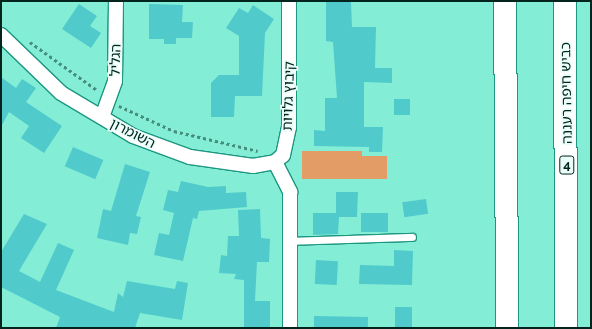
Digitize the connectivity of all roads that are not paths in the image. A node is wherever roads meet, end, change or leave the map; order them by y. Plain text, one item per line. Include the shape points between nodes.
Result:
1 (116, 1) edge
2 (289, 1) edge
3 (505, 1) edge
4 (565, 1) edge
5 (1, 35) edge
6 (1, 39) edge
7 (13, 48) junction
8 (102, 117) junction
9 (275, 162) junction
10 (567, 184) junction
11 (412, 237) dead end
12 (290, 241) junction
13 (290, 328) edge
14 (507, 328) edge
15 (566, 328) edge
16 (570, 328) edge

1 - 8 street, הגליל via 115,81
2 - 9 street, קיבוץ גלויות via 289,127 283,155
3 - 14 highway
4 - 10 highway, כביש חיפה רעננה / 4
5 - 7 street, השומרון
6 - 7 street, השומרון
7 - 8 street, השומרון via 61,92
8 - 9 street, השומרון via 133,136 190,157 253,166
9 - 12 street via 290,192
10 - 15 highway, כביש חיפה רעננה / 4
10 - 16 highway
11 - 12 lane
12 - 13 street

